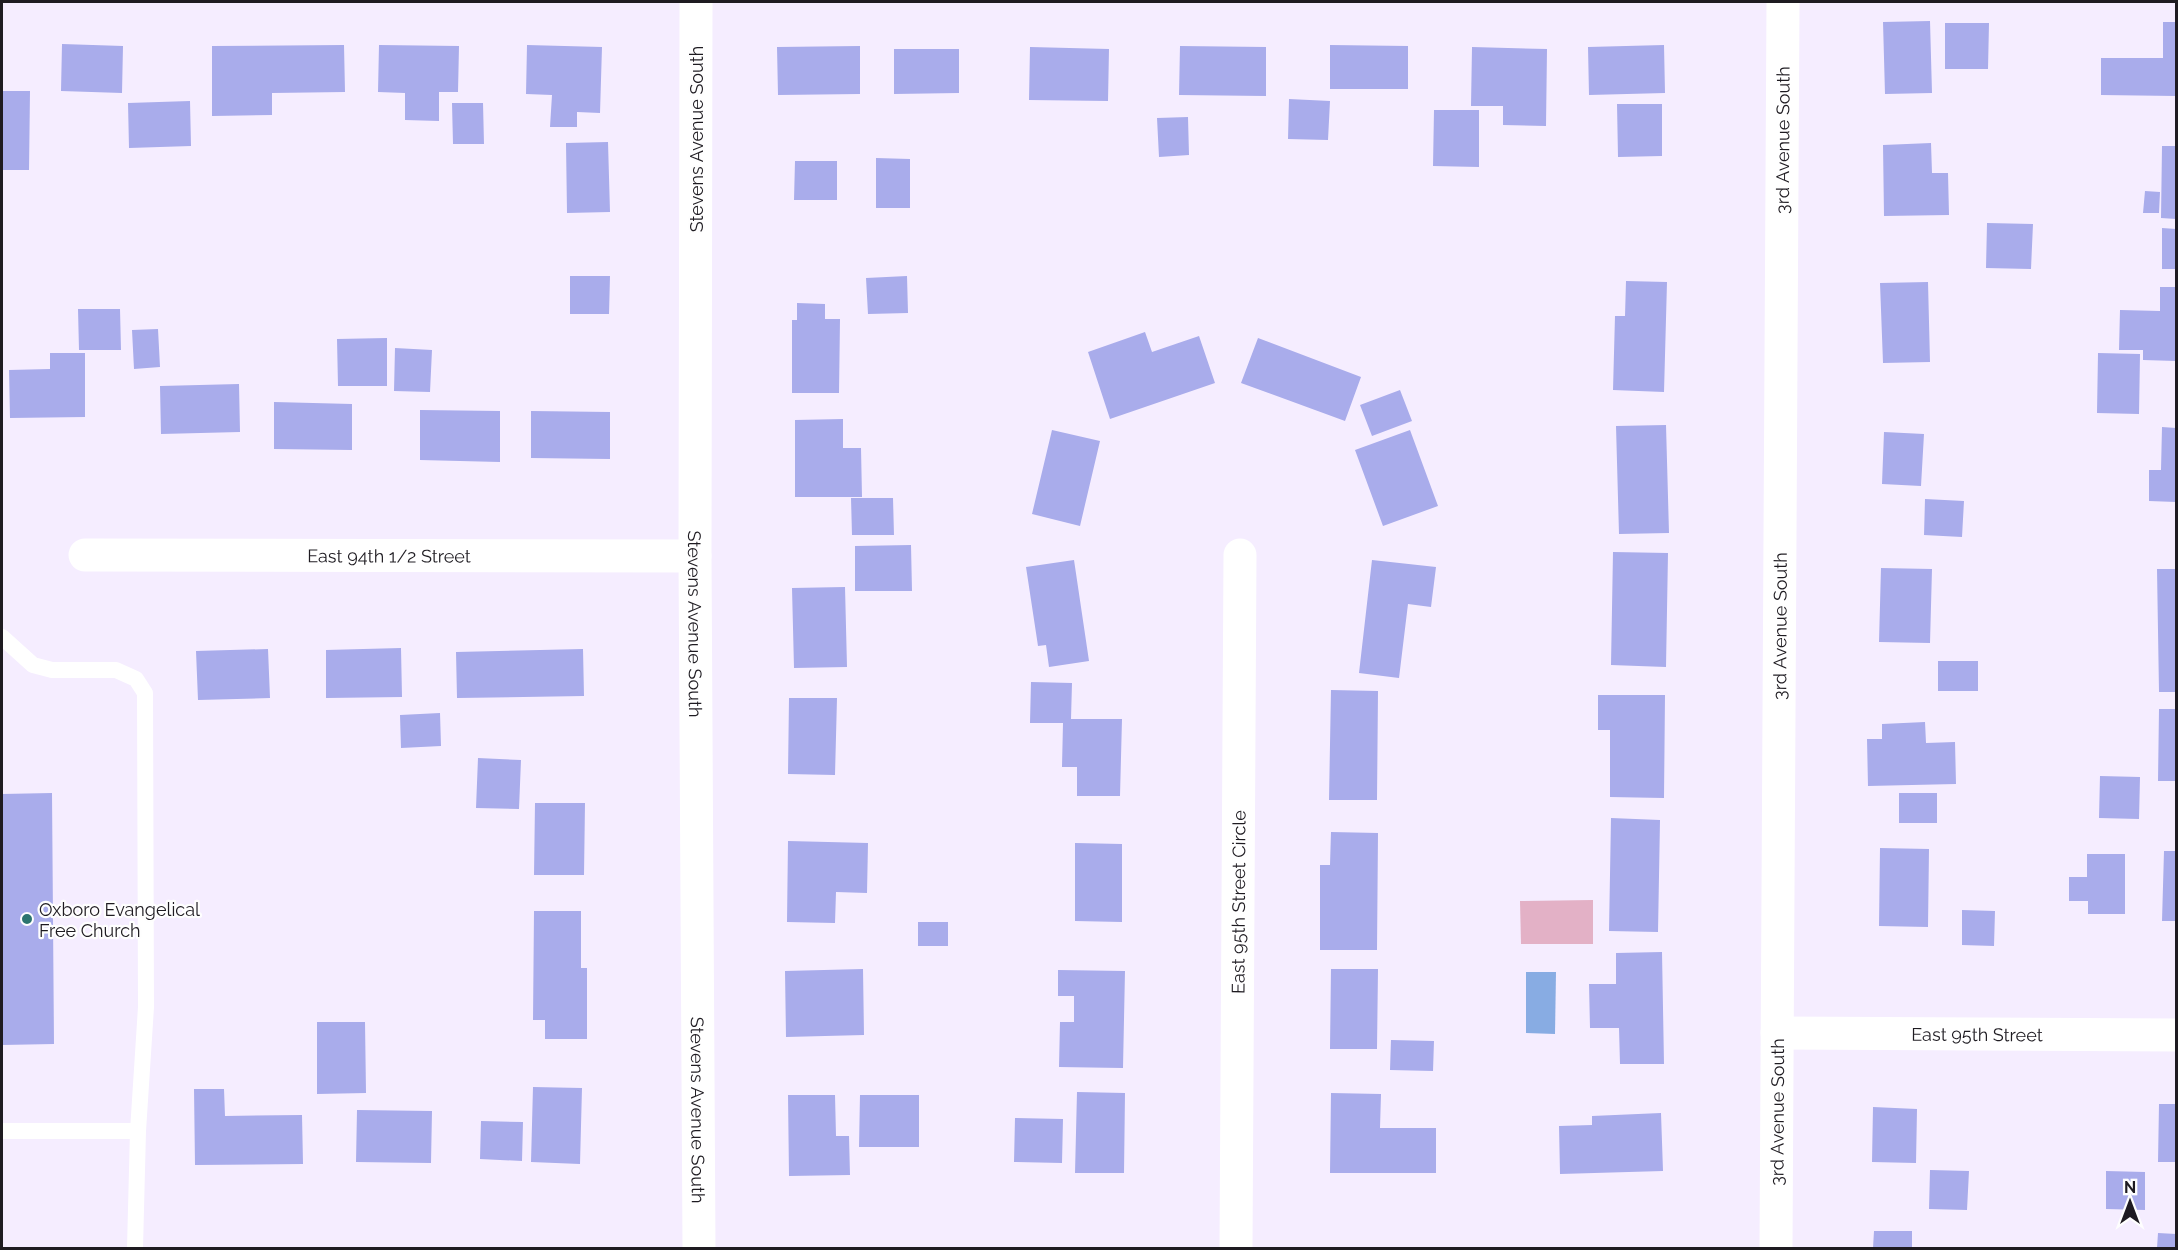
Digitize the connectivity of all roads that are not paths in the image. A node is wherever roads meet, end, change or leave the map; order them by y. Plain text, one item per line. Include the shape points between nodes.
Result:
1 (696, 2) edge
2 (1783, 2) edge
3 (85, 555) dead end
4 (1240, 555) dead end
5 (694, 556) junction
6 (2, 637) edge
7 (1777, 1033) junction
8 (2176, 1035) edge
9 (2, 1131) edge
10 (138, 1131) junction
11 (135, 1248) edge
12 (699, 1248) edge
13 (1236, 1248) edge
14 (1776, 1248) edge

1 - 5 street, Stevens Avenue South
2 - 7 street, 3rd Avenue South
3 - 5 street, East 94th 1/2 Street
4 - 13 street, East 95th Street Circle
5 - 12 street, Stevens Avenue South
6 - 10 lane via 33,665 52,670 116,670 136,679 145,693 146,1007
7 - 8 street, East 95th Street
7 - 14 street, 3rd Avenue South
9 - 10 lane
10 - 11 lane

